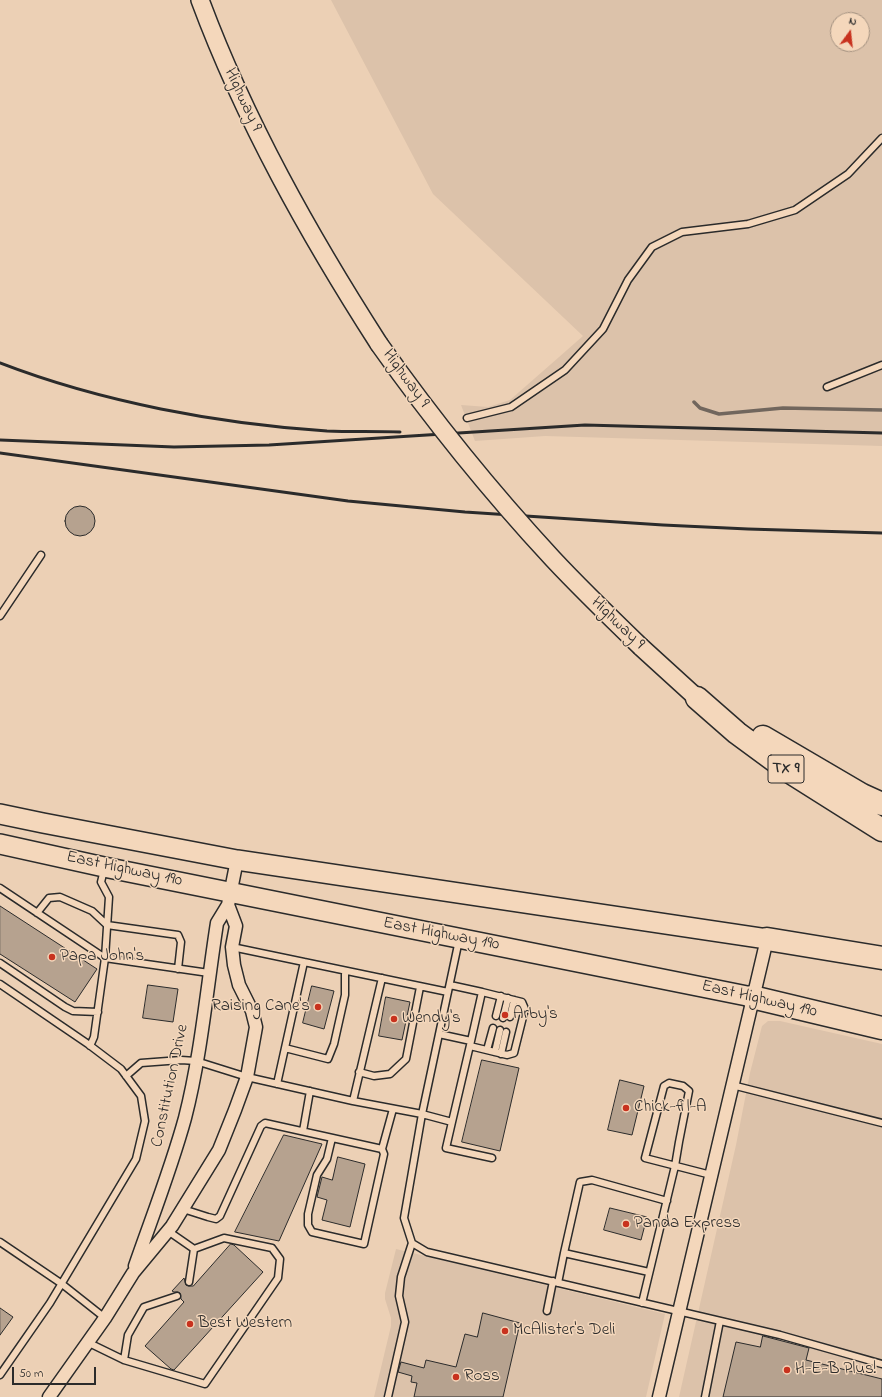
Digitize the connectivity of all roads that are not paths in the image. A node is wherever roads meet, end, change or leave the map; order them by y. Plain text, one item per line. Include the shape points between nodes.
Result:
1 (200, 0) edge
2 (882, 138) edge
3 (882, 365) edge
4 (826, 387) dead end
5 (467, 418) dead end
6 (41, 555) dead end
7 (0, 616) edge
8 (697, 698) junction
9 (882, 804) edge
10 (0, 814) edge
11 (0, 824) edge
12 (43, 824) junction
13 (882, 830) edge
14 (0, 844) edge
15 (237, 860) junction
16 (104, 867) junction
17 (0, 888) edge
18 (229, 899) junction
19 (37, 913) junction
20 (108, 925) junction
21 (459, 938) junction
22 (767, 939) junction
23 (232, 946) junction
24 (105, 958) junction
25 (882, 958) edge
26 (304, 962) junction
27 (0, 963) edge
28 (178, 969) junction
29 (345, 971) junction
30 (209, 973) junction
31 (382, 978) junction
32 (0, 984) edge
33 (450, 985) junction
34 (420, 987) junction
35 (448, 992) junction
36 (482, 992) junction
37 (501, 996) junction
38 (752, 997) junction
39 (511, 999) junction
40 (98, 1012) junction
41 (496, 1016) dead end
42 (507, 1017) dead end
43 (493, 1028) dead end
44 (882, 1028) edge
45 (503, 1031) dead end
46 (439, 1034) junction
47 (471, 1043) junction
48 (90, 1046) junction
49 (285, 1048) junction
50 (488, 1050) junction
51 (498, 1053) junction
52 (196, 1061) junction
53 (359, 1072) junction
54 (126, 1076) junction
55 (247, 1077) junction
56 (278, 1084) junction
57 (732, 1085) junction
58 (310, 1091) junction
59 (352, 1101) junction
60 (393, 1109) junction
61 (422, 1114) junction
62 (452, 1122) junction
63 (882, 1123) edge
64 (303, 1131) junction
65 (332, 1138) junction
66 (382, 1149) junction
67 (492, 1158) dead end
68 (675, 1166) junction
69 (711, 1174) junction
70 (667, 1201) junction
71 (183, 1209) junction
72 (168, 1231) junction
73 (0, 1242) edge
74 (412, 1242) junction
75 (194, 1249) junction
76 (564, 1253) junction
77 (132, 1272) junction
78 (649, 1272) junction
79 (189, 1282) dead end
80 (555, 1282) junction
81 (62, 1284) junction
82 (177, 1296) dead end
83 (642, 1303) junction
84 (546, 1311) dead end
85 (679, 1311) junction
86 (105, 1318) junction
87 (720, 1321) junction
88 (88, 1342) junction
89 (124, 1360) junction
90 (882, 1364) edge
91 (0, 1375) edge
92 (49, 1397) edge
93 (388, 1397) edge
94 (659, 1397) edge
95 (705, 1397) edge

1 - 8 main road, Highway 9 / TX 9, bridge via 238,90 290,197 354,305 410,388 504,505 557,564
2 - 5 lane via 848,174 795,210 748,224 682,232 652,247 628,280 603,329 565,370 511,407
3 - 4 lane
6 - 7 lane
8 - 9 highway, Highway 9 / TX 9 via 862,795
8 - 13 highway, Highway 9 / TX 9 via 737,733 790,772
10 - 12 main road, East Highway 190
11 - 12 main road via 17,828
12 - 15 main road, East Highway 190
14 - 16 main road, East Highway 190
15 - 18 street, Constitution Drive
15 - 22 main road, East Highway 190
16 - 18 main road, East Highway 190
16 - 20 lane via 101,882 109,897
17 - 19 lane
18 - 21 main road, East Highway 190
18 - 23 street, Constitution Drive via 236,926
18 - 30 street, Constitution Drive via 217,923
19 - 20 lane via 49,898 60,897 92,911
19 - 24 lane
20 - 24 lane
20 - 28 lane via 178,935 181,942
21 - 33 lane
21 - 38 main road, East Highway 190
22 - 25 highway
22 - 38 street
23 - 26 lane
23 - 55 street, Constitution Drive via 239,985 252,1011 256,1027
24 - 28 lane
24 - 40 lane
26 - 29 lane
26 - 49 lane
27 - 40 lane via 65,1007 73,1011
28 - 30 lane
29 - 31 lane
29 - 49 lane via 345,995 334,1044 328,1058
30 - 52 street, Constitution Drive
31 - 34 lane
31 - 53 lane
32 - 48 lane
33 - 35 lane
33 - 36 lane
34 - 35 lane
34 - 53 lane via 406,1059 390,1074 374,1076
35 - 46 lane
36 - 37 lane
36 - 47 lane
37 - 39 lane
37 - 41 lane
38 - 44 highway, East Highway 190
38 - 57 street
39 - 42 lane
39 - 51 lane via 522,1002 525,1009 514,1053
40 - 48 lane
43 - 50 lane
45 - 51 lane
46 - 47 lane
46 - 61 lane
47 - 50 lane
47 - 62 lane
48 - 54 lane via 121,1069
49 - 56 lane
50 - 51 lane
52 - 54 lane via 141,1063
52 - 55 lane
52 - 77 street, Constitution Drive via 181,1132
53 - 59 lane
54 - 81 lane via 141,1096 145,1121 136,1159
55 - 56 lane
55 - 71 street, Constitution Drive via 219,1150
56 - 58 lane
57 - 63 lane
57 - 69 street
58 - 59 lane
58 - 64 lane
59 - 60 lane
60 - 61 lane
60 - 66 lane
61 - 62 lane
61 - 74 lane via 404,1218
62 - 67 lane via 446,1148
64 - 65 lane
64 - 71 lane via 265,1123 261,1126 220,1216 216,1219
65 - 66 lane
65 - 66 lane via 327,1159 317,1175 308,1225 312,1232 364,1244 384,1154
68 - 68 lane via 645,1158 664,1086 669,1083 683,1086 689,1091
68 - 69 lane
68 - 70 lane
69 - 85 street
70 - 76 lane via 592,1180 580,1182
70 - 78 lane
71 - 72 street, Constitution Drive
72 - 75 lane
72 - 77 street, Constitution Drive
73 - 81 lane
74 - 80 lane via 427,1252
74 - 93 lane via 401,1277 399,1296 405,1322
75 - 79 lane
75 - 89 lane via 224,1238 272,1248 280,1259 278,1278 205,1384
76 - 78 lane
76 - 80 lane
77 - 86 street, Constitution Drive
78 - 83 lane
80 - 83 lane
80 - 84 lane
81 - 86 lane
81 - 91 lane
82 - 89 lane via 144,1307 128,1335
83 - 85 lane
85 - 87 lane
85 - 94 street
86 - 88 street, Constitution Drive
87 - 90 lane via 808,1342
87 - 95 lane
88 - 89 lane
88 - 92 street, Constitution Drive

